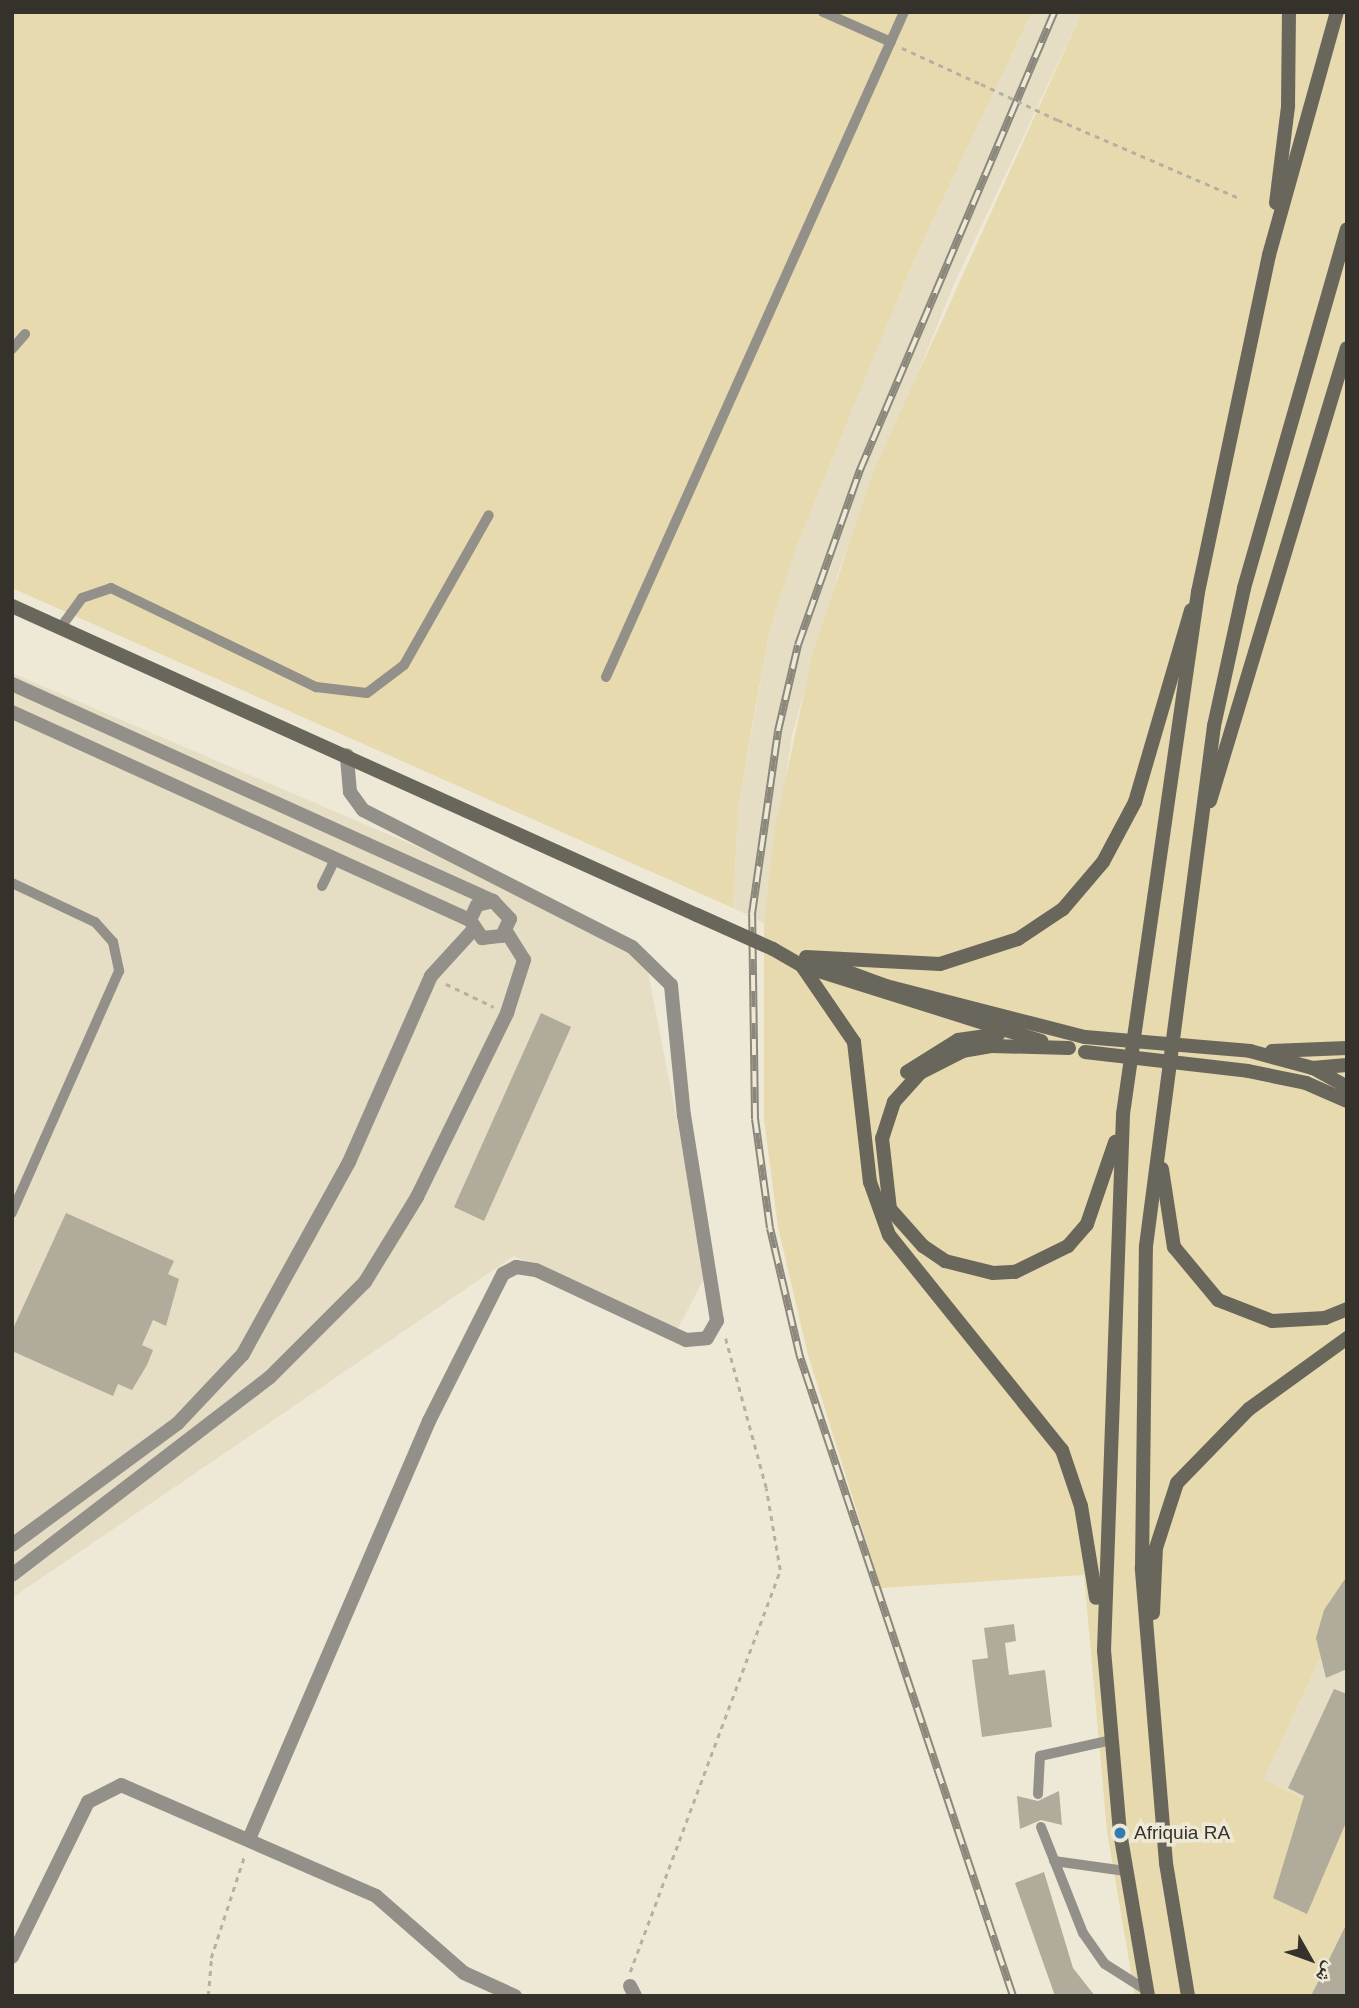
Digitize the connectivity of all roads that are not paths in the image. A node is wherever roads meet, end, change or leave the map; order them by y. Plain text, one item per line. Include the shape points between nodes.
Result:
1 (823, 12) edge
2 (904, 12) edge
3 (1289, 12) edge
4 (1337, 12) edge
5 (891, 43) junction
6 (1347, 229) edge
7 (1269, 255) junction
8 (25, 334) dead end
9 (1347, 348) edge
10 (12, 349) edge
11 (489, 515) dead end
12 (1198, 592) junction
13 (12, 606) edge
14 (61, 627) junction
15 (607, 677) dead end
16 (12, 684) edge
17 (12, 712) edge
18 (347, 755) junction
19 (1205, 819) junction
20 (335, 859) junction
21 (12, 883) edge
22 (322, 886) dead end
23 (493, 901) junction
24 (472, 925) junction
25 (506, 931) junction
26 (804, 961) junction
27 (1049, 1031) junction
28 (1009, 1033) junction
29 (1069, 1048) junction
30 (1347, 1048) edge
31 (1250, 1051) junction
32 (1347, 1065) edge
33 (1312, 1068) junction
34 (1248, 1071) junction
35 (1347, 1087) edge
36 (1347, 1101) edge
37 (1123, 1114) junction
38 (1161, 1122) junction
39 (868, 1137) junction
40 (12, 1213) edge
41 (1347, 1309) edge
42 (1347, 1331) edge
43 (1347, 1338) edge
44 (1316, 1362) junction
45 (12, 1545) edge
46 (12, 1575) edge
47 (1104, 1651) junction
48 (1150, 1667) junction
49 (1112, 1740) junction
50 (1038, 1794) dead end
51 (1041, 1827) dead end
52 (249, 1839) junction
53 (1054, 1861) junction
54 (1125, 1871) junction
55 (12, 1957) edge
56 (1147, 1993) edge
57 (515, 1996) edge
58 (1188, 1996) edge

1 - 5 lane
2 - 5 lane
3 - 7 main road via 1288,106
4 - 7 main road
5 - 15 lane
6 - 19 main road via 1244,588 1211,746
7 - 12 main road
8 - 10 lane
9 - 19 main road
11 - 14 lane via 404,664 367,693 316,687 111,588 82,598
12 - 26 main road via 1135,802 1103,862 1063,909 1018,939 940,964
12 - 37 main road
13 - 14 main road
14 - 18 main road
16 - 23 street
17 - 20 street
18 - 26 main road, bridge
18 - 52 street via 350,792 363,810 632,947 671,985 684,1116 717,1318 707,1338 686,1340 536,1270 516,1267 503,1274 429,1420
19 - 38 main road
20 - 22 lane
20 - 24 street
21 - 40 lane via 95,922 113,942 119,971
23 - 24 street via 477,905
23 - 25 street via 508,912
24 - 25 street via 489,940
24 - 45 street via 431,976 349,1162 243,1354 178,1423
25 - 46 street via 524,960 506,1013 417,1197 365,1282 315,1338
26 - 27 main road
26 - 28 main road
26 - 39 main road via 854,1042
27 - 28 main road
27 - 31 main road, bridge
28 - 29 main road
28 - 39 main road via 958,1040 912,1067 884,1101
29 - 34 main road, bridge
29 - 37 main road via 962,1051 906,1086 886,1118 880,1154 890,1209 904,1229 945,1261 969,1269 1016,1272 1043,1262 1087,1224
30 - 31 main road
31 - 33 main road
32 - 33 main road
33 - 34 main road
33 - 35 main road
34 - 36 main road via 1306,1083
37 - 47 main road
38 - 41 main road via 1167,1227 1201,1286 1240,1312 1272,1321 1325,1318
38 - 48 main road via 1142,1332 1140,1505
39 - 47 main road via 870,1182 889,1235 1062,1450 1081,1506
42 - 44 main road
43 - 44 main road
44 - 48 main road via 1250,1409 1177,1483 1156,1548
47 - 49 main road
48 - 58 main road via 1166,1863
49 - 50 lane via 1040,1756
49 - 54 main road
51 - 53 lane
52 - 55 street via 121,1785 108,1787 88,1802
52 - 57 street via 391,1904 464,1973
53 - 54 lane
53 - 56 lane via 1083,1933 1105,1964
54 - 56 main road

